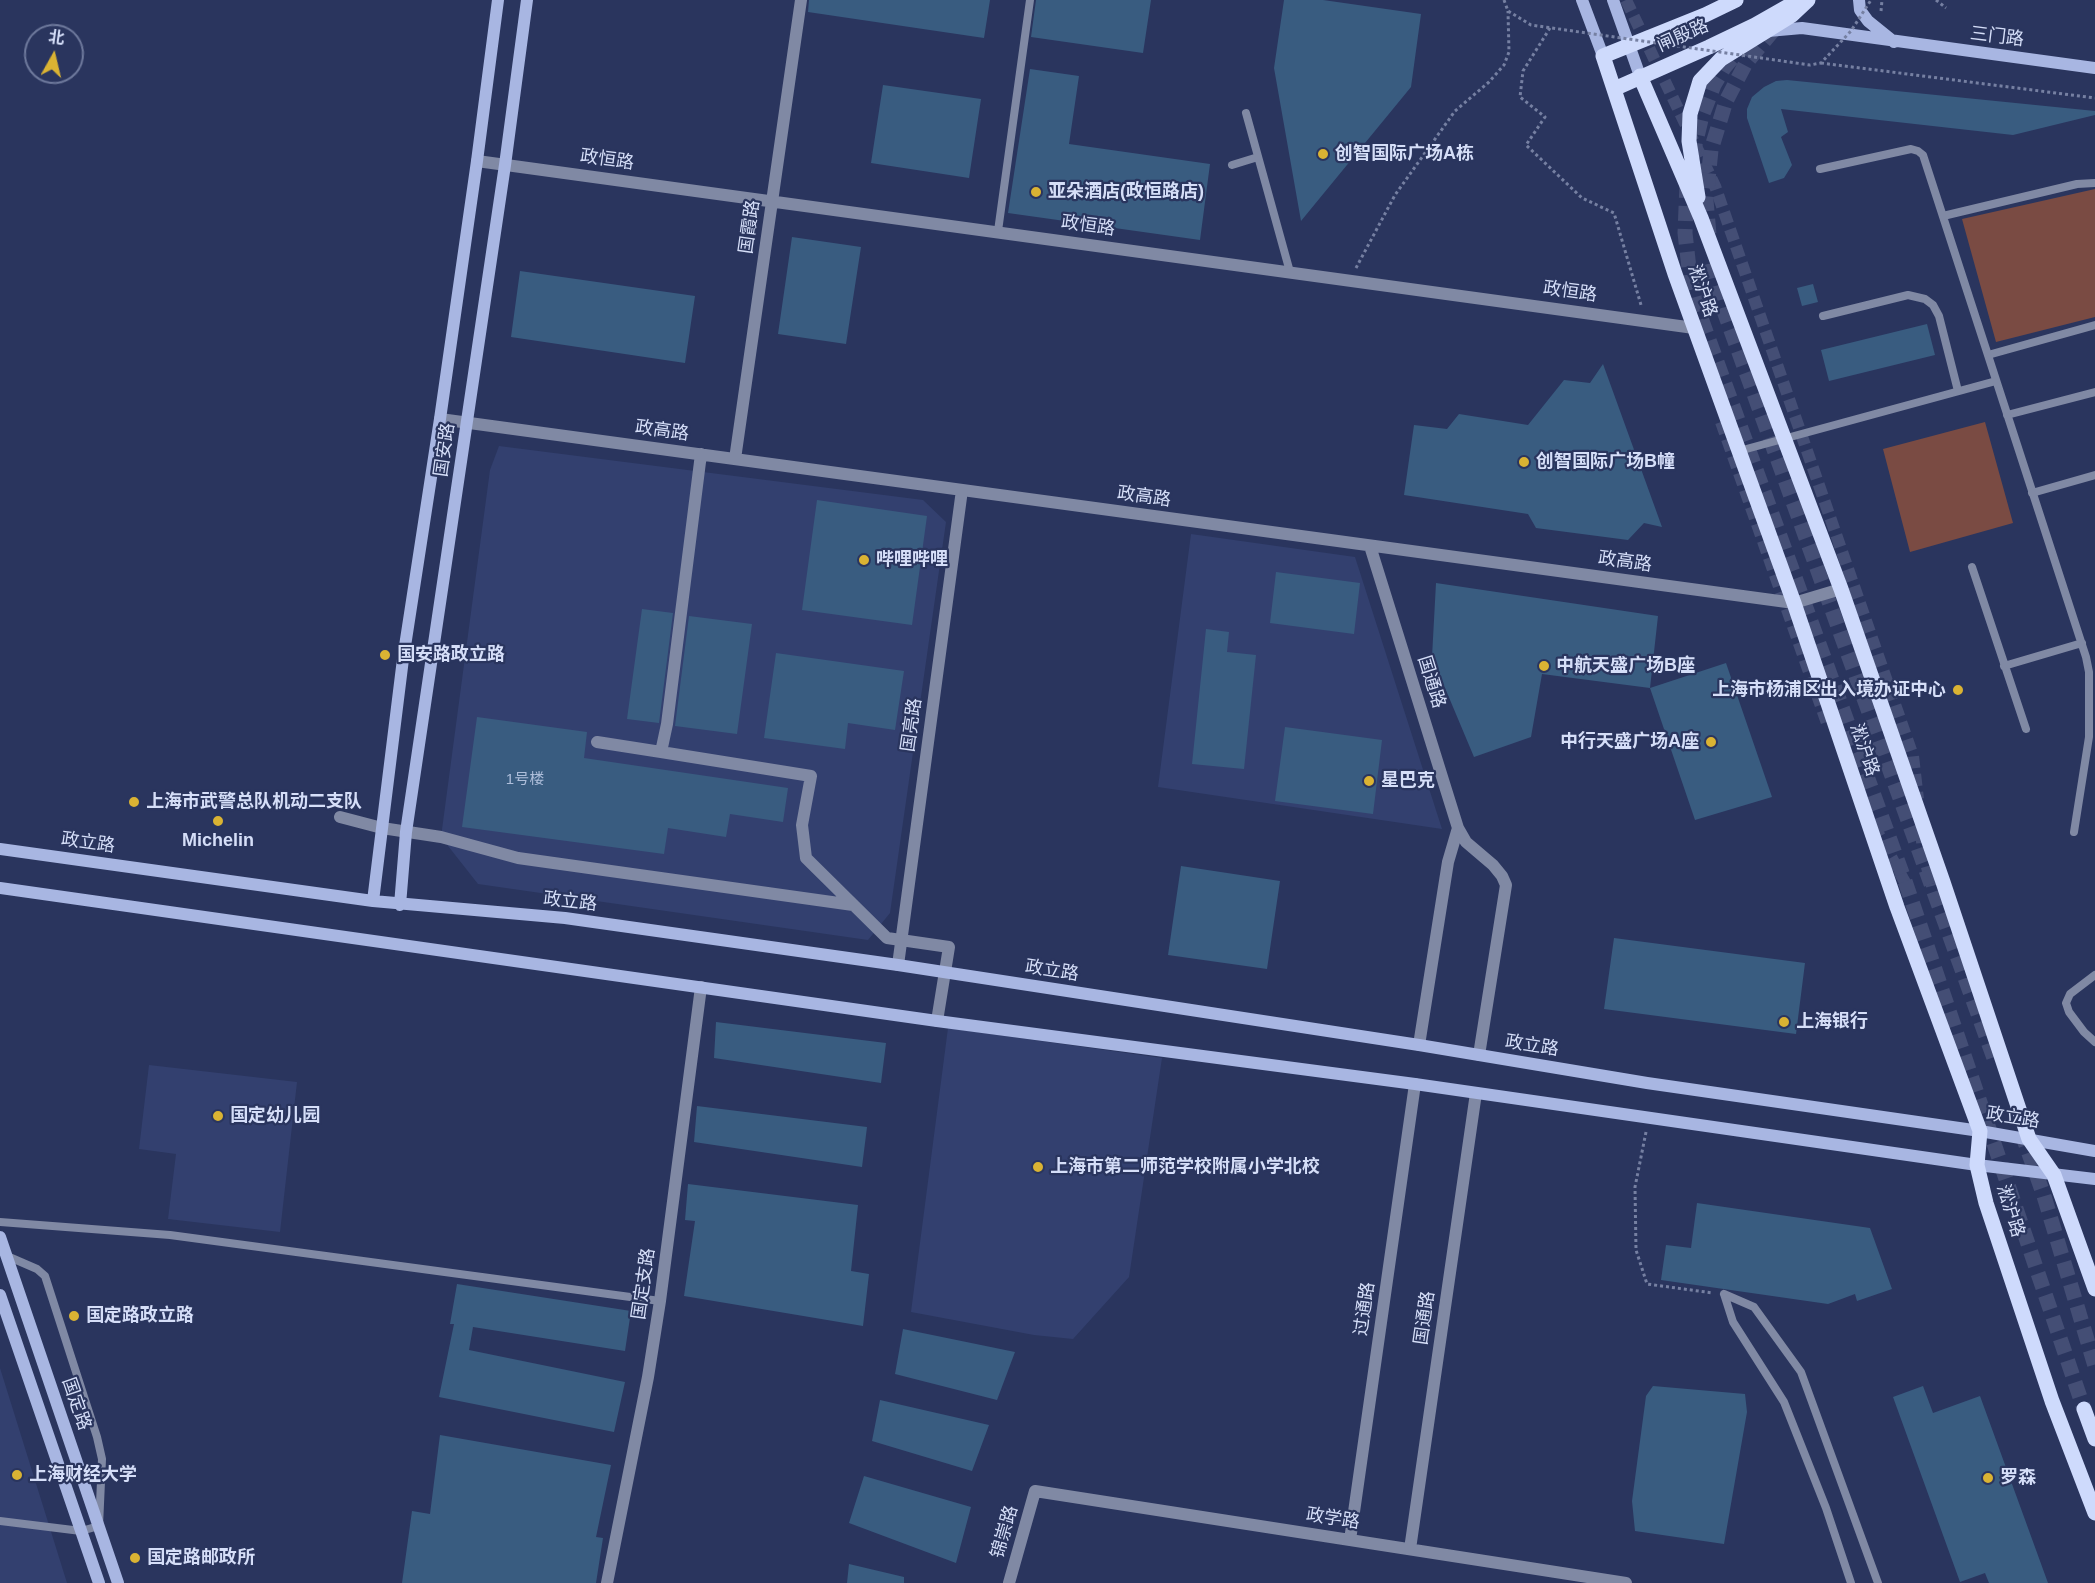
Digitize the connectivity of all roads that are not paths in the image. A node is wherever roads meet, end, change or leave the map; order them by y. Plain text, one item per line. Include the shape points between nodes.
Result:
1 (498, 0) edge
2 (527, 0) edge
3 (801, 0) edge
4 (1030, 0) edge
5 (1582, 0) edge
6 (1613, 0) edge
7 (1736, 0) edge
8 (1798, 0) edge
9 (1808, 0) edge
10 (1859, 0) edge
11 (1766, 31) junction
12 (1895, 42) junction
13 (1628, 45) junction
14 (1708, 47) junction
15 (1603, 56) junction
16 (2095, 68) edge
17 (1640, 76) junction
18 (1614, 89) junction
19 (1246, 113) dead end
20 (1258, 157) junction
21 (477, 161) junction
22 (505, 165) junction
23 (1232, 165) dead end
24 (1820, 169) dead end
25 (2095, 183) edge
26 (772, 200) junction
27 (1943, 216) junction
28 (1701, 218) junction
29 (998, 231) junction
30 (1290, 272) junction
31 (1823, 316) dead end
32 (2095, 325) edge
33 (1694, 328) junction
34 (1988, 355) junction
35 (1996, 381) junction
36 (1958, 392) junction
37 (2095, 392) edge
38 (2007, 415) junction
39 (440, 419) junction
40 (467, 422) junction
41 (1785, 439) junction
42 (1739, 451) junction
43 (701, 454) junction
44 (735, 459) junction
45 (2095, 475) edge
46 (962, 490) junction
47 (2032, 493) junction
48 (1370, 546) junction
49 (1972, 567) dead end
50 (1840, 589) junction
51 (1794, 603) junction
52 (2082, 643) junction
53 (2091, 658) edge
54 (2004, 666) junction
55 (2026, 729) dead end
56 (597, 742) dead end
57 (661, 752) junction
58 (340, 817) dead end
59 (382, 828) junction
60 (1458, 828) junction
61 (406, 832) junction
62 (2074, 832) dead end
63 (0, 849) edge
64 (0, 888) edge
65 (373, 902) junction
66 (400, 905) junction
67 (853, 905) junction
68 (901, 940) junction
69 (898, 965) junction
70 (944, 972) junction
71 (2095, 975) edge
72 (701, 987) junction
73 (938, 1021) junction
74 (2095, 1042) edge
75 (1419, 1045) junction
76 (1479, 1055) junction
77 (1415, 1084) junction
78 (1476, 1093) junction
79 (1980, 1131) junction
80 (2029, 1139) junction
81 (2095, 1150) edge
82 (1977, 1165) junction
83 (2054, 1174) junction
84 (2095, 1179) edge
85 (0, 1222) edge
86 (0, 1237) edge
87 (7, 1256) junction
88 (2095, 1288) edge
89 (0, 1295) edge
90 (660, 1301) junction
91 (2084, 1409) tunnel mouth
92 (2095, 1439) edge
93 (1035, 1491) joint
94 (2095, 1513) edge
95 (0, 1521) edge
96 (99, 1526) junction
97 (81, 1531) junction
98 (1350, 1540) junction
99 (1410, 1549) junction
100 (99, 1583) edge
101 (118, 1583) edge
102 (607, 1583) edge
103 (1009, 1583) edge
104 (1626, 1583) edge
105 (1851, 1583) edge
106 (1878, 1583) edge

1 - 21 main road, 国安路
2 - 22 main road, 国安路
3 - 26 street, 国霞路
4 - 29 lane
5 - 15 main road, 淞沪路
6 - 13 main road, 淞沪路
7 - 13 main road, 闸殷路
8 - 14 main road, 闸殷路
9 - 11 main road
10 - 12 main road via 1860,10 1868,21
11 - 12 main road, 三门路 via 1802,28
11 - 14 main road, 三门路
11 - 28 main road via 1721,59 1700,81 1690,114 1689,141
12 - 16 main road, 三门路
13 - 15 main road, 闸殷路
13 - 17 main road, 淞沪路
14 - 17 main road, 闸殷路
15 - 18 main road, 淞沪路
17 - 18 main road, 闸殷路
17 - 28 main road, 淞沪路
18 - 33 main road, 淞沪路
19 - 20 lane
20 - 23 lane
20 - 30 lane
21 - 22 street, 政恒路
21 - 39 main road, 国安路
22 - 26 street, 政恒路
22 - 40 main road, 国安路
24 - 27 lane via 1911,149 1918,151 1923,155
25 - 27 lane
26 - 29 street, 政恒路
26 - 44 street, 国霞路
27 - 34 lane
28 - 41 main road, 淞沪路
29 - 30 street, 政恒路
30 - 33 street, 政恒路
31 - 36 lane via 1908,295 1925,299 1939,316
32 - 34 lane
33 - 42 main road, 淞沪路
34 - 35 lane
35 - 36 lane
35 - 38 lane
36 - 41 lane
37 - 38 lane
38 - 47 lane
39 - 40 street, 政高路
39 - 59 main road, 国安路
40 - 43 street, 政高路
40 - 61 main road, 国安路
41 - 42 lane
41 - 50 main road, 淞沪路
42 - 51 main road, 淞沪路
43 - 44 street, 政高路
43 - 57 street
44 - 46 street, 政高路
45 - 47 lane
46 - 48 street, 政高路
46 - 68 street, 国亮路
47 - 52 lane
48 - 51 street, 政高路
48 - 60 street, 国通路
49 - 54 lane
50 - 51 street, 政高路
50 - 80 main road, 淞沪路
51 - 79 main road, 淞沪路 via 1897,907
52 - 53 lane
52 - 54 lane
53 - 62 lane via 2089,737
54 - 55 lane
56 - 57 street
57 - 67 street via 811,776 802,825 806,858
58 - 59 street
59 - 61 street
59 - 65 main road, 国安路
60 - 75 street via 1448,862
60 - 76 street, 国通路 via 1506,885
61 - 66 main road, 国安路
61 - 67 street via 441,837 518,858
63 - 65 main road, 政立路
64 - 72 main road
65 - 66 main road, 政立路
66 - 69 main road, 政立路 via 565,918
67 - 68 street via 887,939
68 - 69 street, 国亮路
68 - 70 street via 949,947
69 - 70 main road, 政立路
70 - 73 street
70 - 75 main road, 政立路
71 - 74 lane via 2070,994 2066,1003
72 - 73 main road
72 - 90 street, 国定支路
73 - 77 main road
75 - 76 main road, 政立路
76 - 79 main road, 政立路
77 - 78 main road
77 - 98 street, 过通路
78 - 82 main road
78 - 99 street, 国通路
79 - 80 main road, 政立路
79 - 82 main road, 淞沪路
80 - 81 main road, 政立路
80 - 83 main road, 淞沪路
82 - 83 main road
82 - 94 main road, 淞沪路 via 2052,1401
83 - 84 main road
83 - 88 main road, 淞沪路
85 - 90 lane via 170,1235
86 - 87 main road, 国定路
87 - 96 main road, 国定路
87 - 96 lane via 45,1276 60,1318 100,1448
89 - 97 main road, 国定路
90 - 102 street, 国定支路
91 - 92 main road
93 - 98 street, 政学路
93 - 103 street, 锦崇路
95 - 97 lane
96 - 97 lane
96 - 101 main road, 国定路
97 - 100 main road, 国定路
98 - 99 street, 政学路
99 - 104 street, 政学路
105 - 106 lane via 1784,1402 1733,1322 1724,1294 1754,1307 1801,1372

